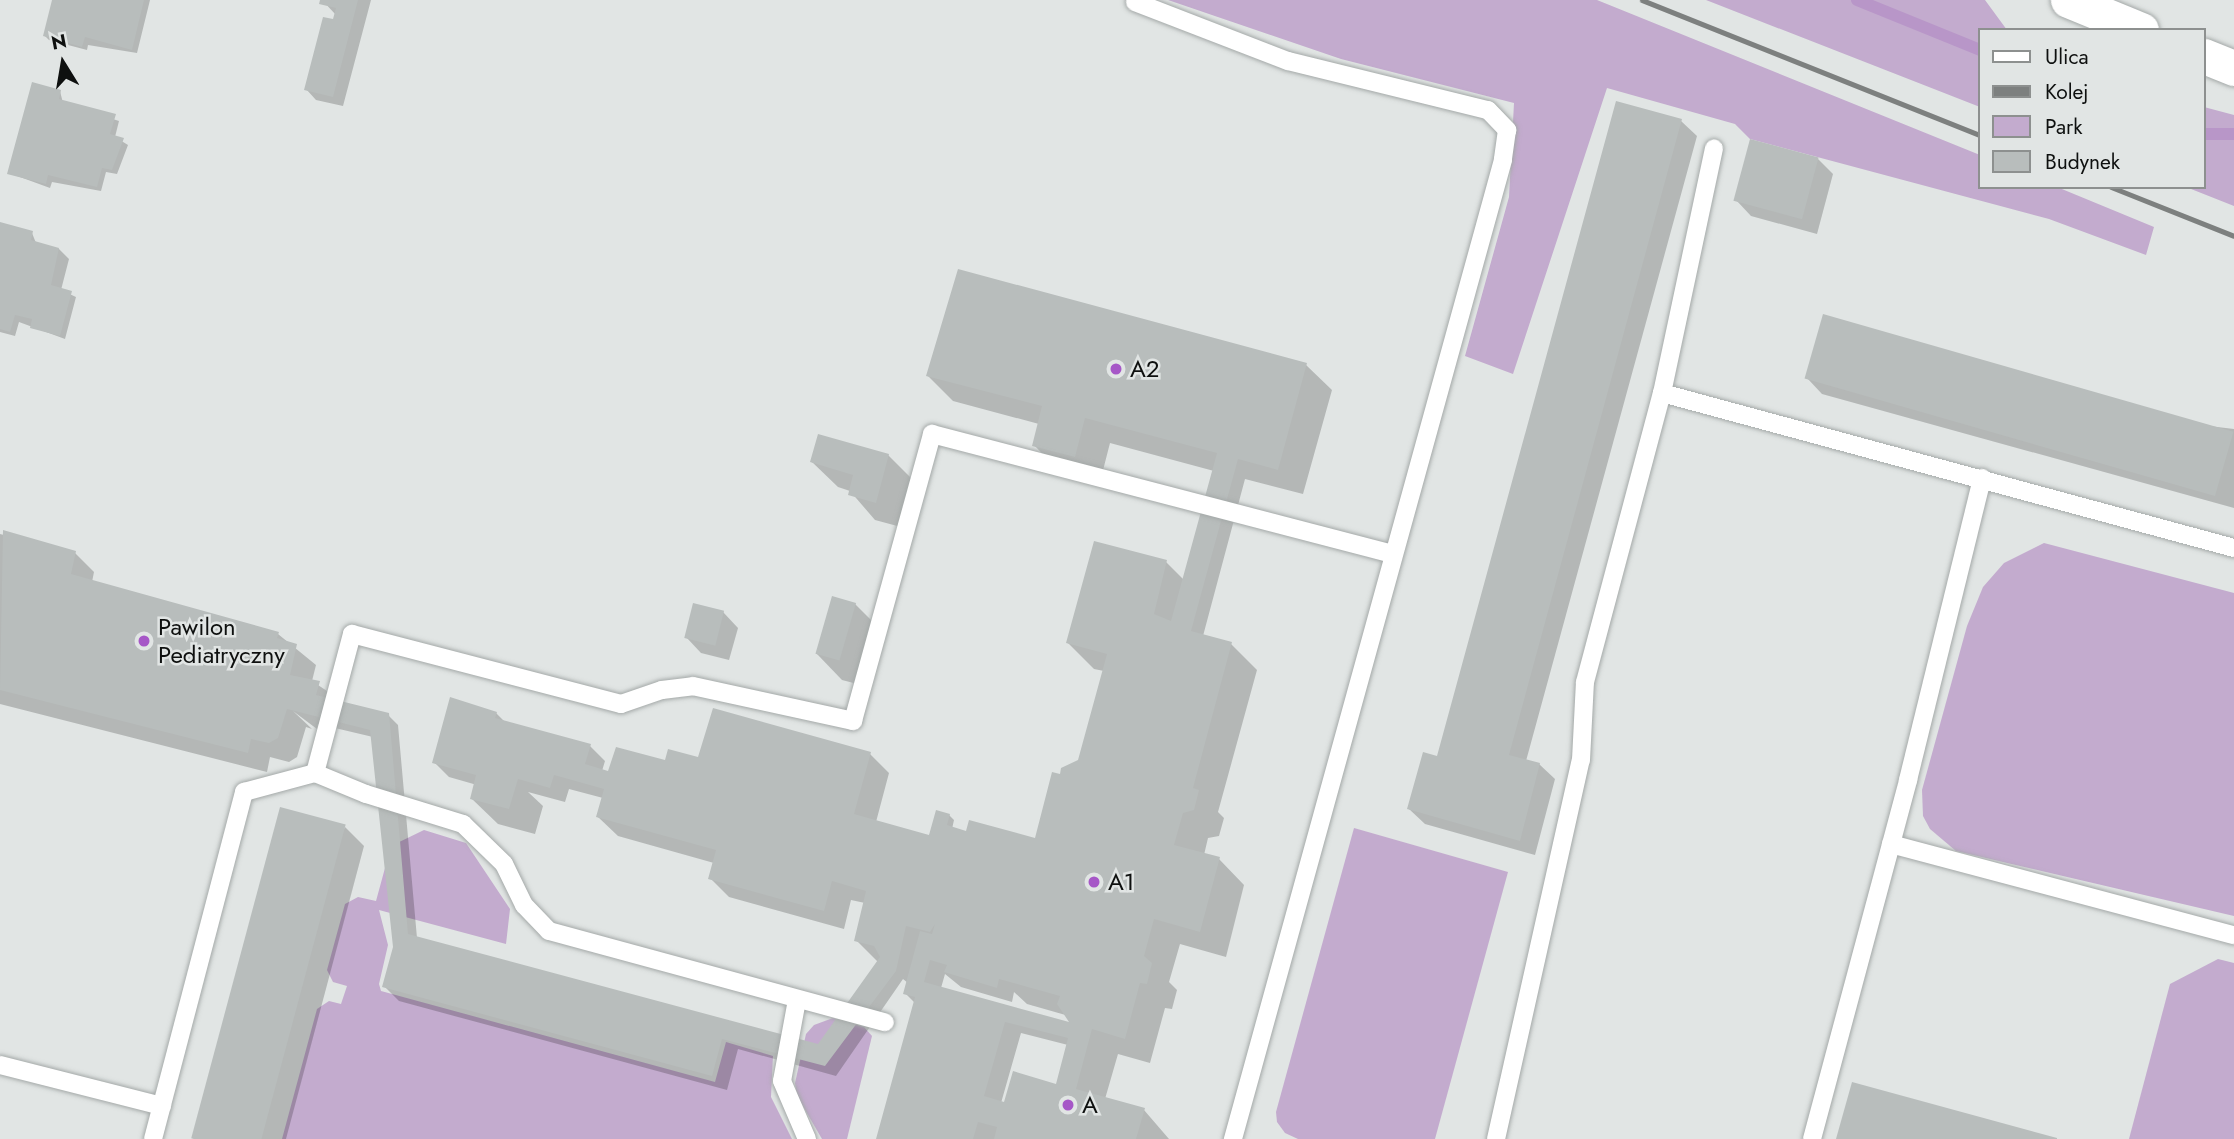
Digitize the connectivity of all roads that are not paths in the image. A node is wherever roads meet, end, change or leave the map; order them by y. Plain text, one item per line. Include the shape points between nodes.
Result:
1 (2067, 0) edge
2 (1135, 2) dead end
3 (2136, 28) edge
4 (2206, 57) edge
5 (2234, 68) edge
6 (1714, 148) dead end
7 (1662, 393) junction
8 (1982, 478) junction
9 (2234, 548) edge
10 (1393, 554) junction
11 (315, 773) junction
12 (1891, 844) junction
13 (2234, 935) edge
14 (797, 1000) junction
15 (885, 1022) dead end
16 (0, 1065) edge
17 (162, 1105) junction
18 (153, 1139) edge
19 (807, 1139) edge
20 (1233, 1139) edge
21 (1496, 1139) edge
22 (1812, 1139) edge

1 - 3 street
2 - 10 lane via 1288,61 1488,110 1507,130 1503,160
4 - 5 street
6 - 7 lane
7 - 8 lane
7 - 21 lane via 1585,682 1581,760
8 - 9 lane
8 - 12 lane
10 - 11 lane via 932,434 853,721 693,686 662,690 621,704 352,634
10 - 20 lane
11 - 14 lane via 463,824 504,864 524,905 549,931
11 - 17 lane via 244,792
12 - 13 lane
12 - 22 lane
14 - 15 lane
14 - 19 lane via 782,1081
16 - 17 lane
17 - 18 lane

